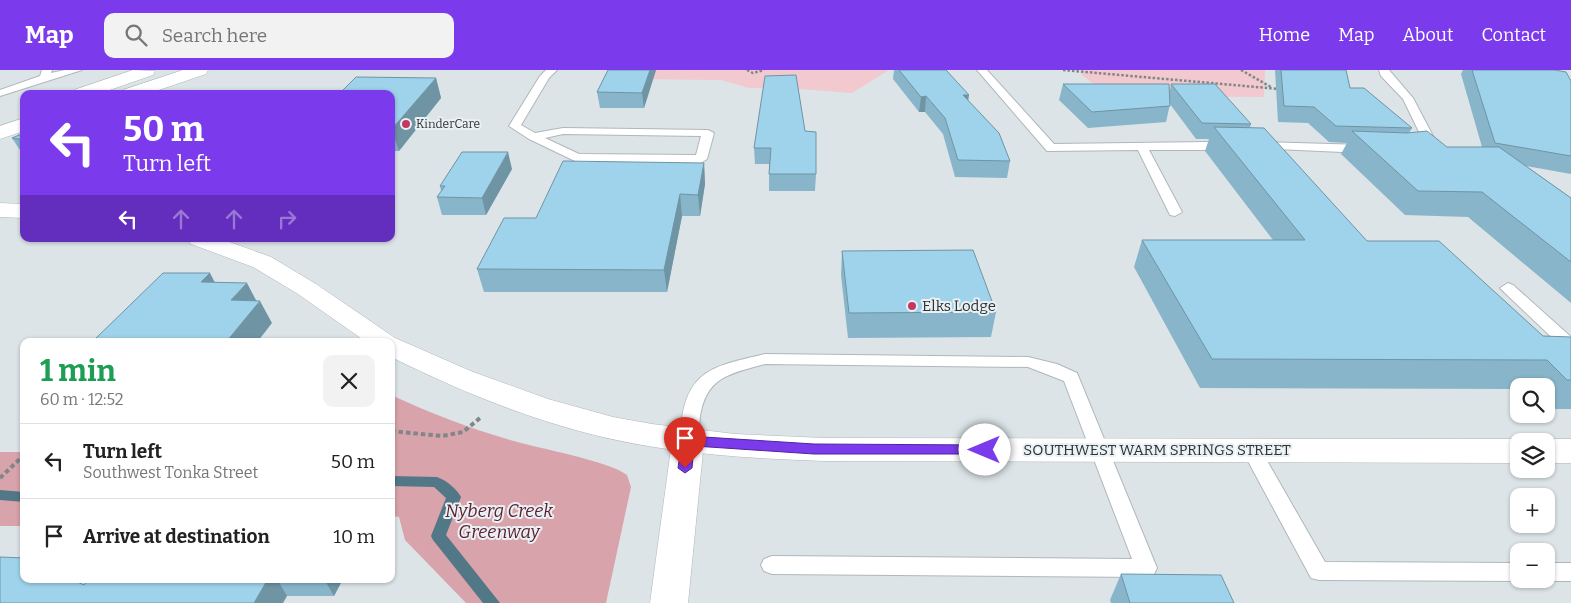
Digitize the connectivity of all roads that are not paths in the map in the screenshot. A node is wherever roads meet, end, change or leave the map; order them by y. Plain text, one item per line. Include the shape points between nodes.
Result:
1 (77, 70) edge
2 (151, 70) edge
3 (200, 70) edge
4 (552, 70) edge
5 (982, 70) edge
6 (1384, 70) edge
7 (46, 74) edge
8 (92, 90) edge
9 (140, 90) edge
10 (0, 93) edge
11 (20, 126) edge
12 (0, 133) edge
13 (533, 137) junction
14 (1142, 147) junction
15 (1410, 148) edge
16 (1376, 149) edge
17 (0, 210) edge
18 (20, 211) edge
19 (1175, 212) dead end
20 (207, 242) edge
21 (1508, 288) dead end
22 (379, 338) edge
23 (1571, 346) edge
24 (395, 348) edge
25 (688, 441) junction
26 (1100, 450) junction
27 (1251, 450) junction
28 (1510, 451) edge
29 (1555, 451) edge
30 (1571, 451) edge
31 (772, 565) dead end
32 (1510, 572) edge
33 (1555, 572) edge
34 (1571, 572) edge
35 (669, 603) edge

1 - 7 lane
2 - 8 street
3 - 9 street
4 - 13 lane via 545,76 515,126
5 - 14 lane via 1051,148
6 - 15 lane via 1408,98 1427,136 1427,142 1418,148
7 - 10 lane
11 - 12 street
13 - 13 lane via 577,158 702,159 708,133 562,131
14 - 16 lane via 1169,144
14 - 19 lane
17 - 18 street
20 - 22 street via 262,262
21 - 23 lane
24 - 25 street, SOUTHWEST WARM SPRINGS STREET via 505,397 608,426
25 - 26 street, SOUTHWEST WARM SPRINGS STREET via 814,449
25 - 26 lane via 692,411 701,386 722,371 765,359 1028,362 1071,376
25 - 35 street
26 - 27 street, SOUTHWEST WARM SPRINGS STREET
26 - 31 lane via 1146,568
27 - 28 street, SOUTHWEST WARM SPRINGS STREET
27 - 32 lane via 1319,571
29 - 30 street
33 - 34 lane

